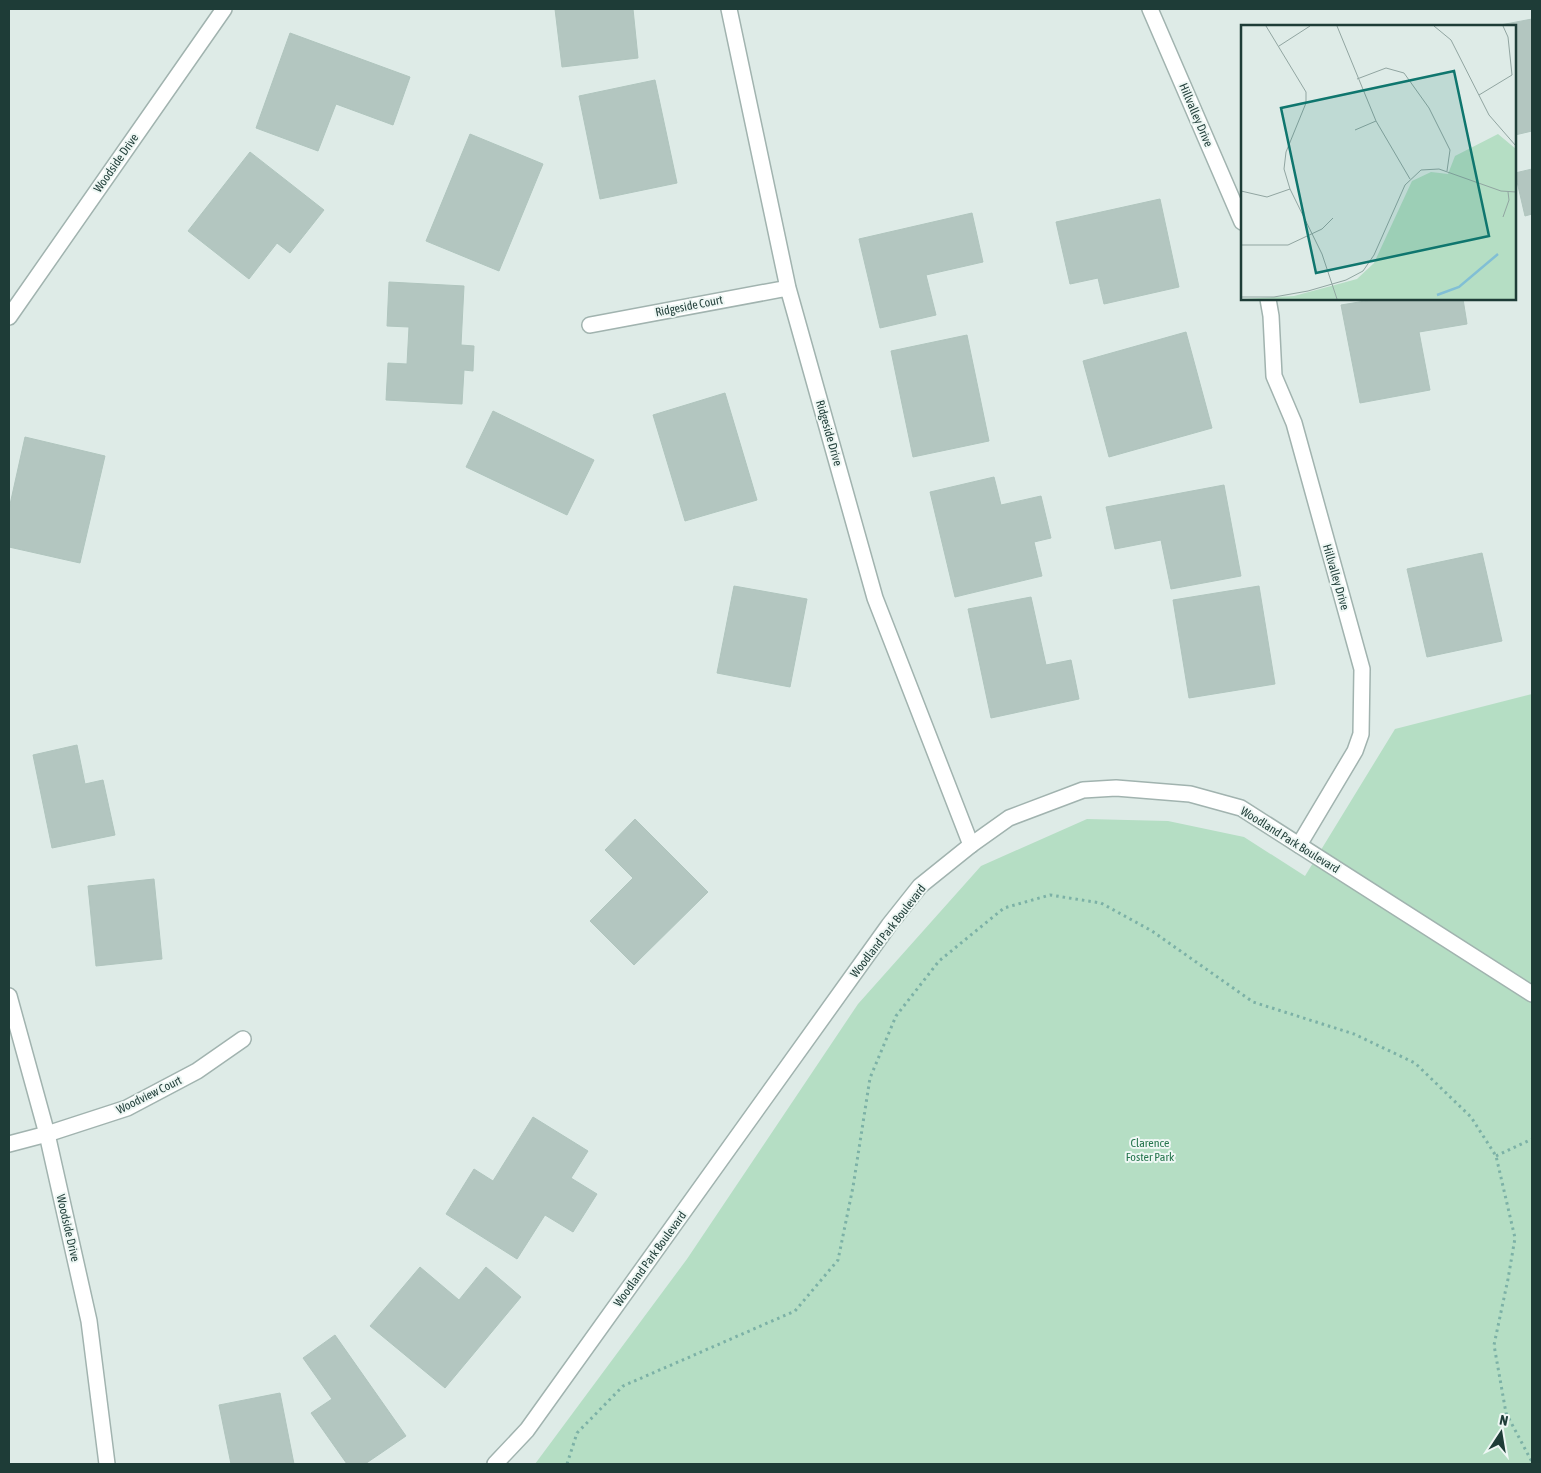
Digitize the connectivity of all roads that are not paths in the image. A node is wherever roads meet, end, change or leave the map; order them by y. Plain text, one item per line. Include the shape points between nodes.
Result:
1 (224, 9) edge
2 (728, 9) edge
3 (1150, 9) edge
4 (1241, 220) edge
5 (788, 288) junction
6 (1268, 300) edge
7 (9, 317) edge
8 (590, 325) dead end
9 (1299, 844) junction
10 (971, 846) junction
11 (1532, 994) edge
12 (9, 996) edge
13 (243, 1040) dead end
14 (47, 1134) junction
15 (9, 1144) edge
16 (107, 1464) edge
17 (495, 1464) edge

1 - 7 street, Woodside Drive
2 - 5 street, Ridgeside Drive
3 - 4 street, Hillvalley Drive
5 - 8 street, Ridgeside Court
5 - 10 street, Ridgeside Drive via 875,598
6 - 9 street, Hillvalley Drive via 1272,316 1274,376 1294,423 1362,669 1361,734 1355,751
9 - 10 street, Woodland Park Boulevard via 1241,808 1190,794 1116,788 1083,790 1009,818
9 - 11 street, Woodland Park Boulevard
10 - 17 street, Woodland Park Boulevard via 920,886 889,926 527,1430
12 - 14 street, Woodside Drive
13 - 14 street, Woodview Court via 197,1071 127,1108
14 - 15 street, Woodview Court
14 - 16 street, Woodside Drive via 89,1321

